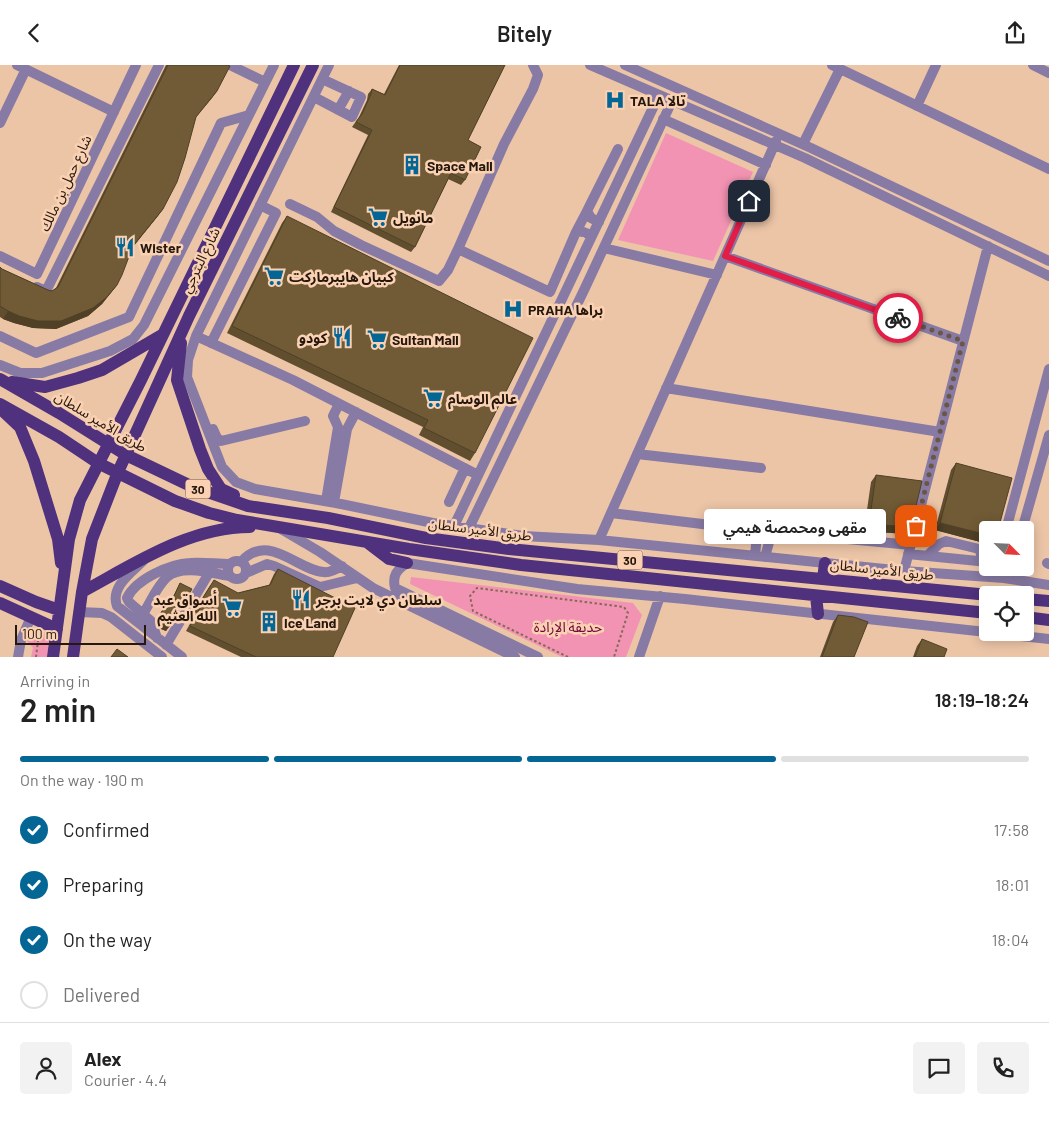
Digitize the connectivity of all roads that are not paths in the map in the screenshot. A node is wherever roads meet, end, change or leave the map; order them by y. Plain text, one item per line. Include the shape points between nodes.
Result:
1 (136, 65) edge
2 (159, 65) edge
3 (230, 65) edge
4 (294, 65) edge
5 (313, 65) edge
6 (329, 65) edge
7 (533, 65) edge
8 (590, 65) edge
9 (625, 65) edge
10 (936, 65) edge
11 (1033, 65) edge
12 (271, 66) edge
13 (21, 67) edge
14 (836, 67) edge
15 (642, 68) edge
16 (1049, 73) edge
17 (322, 79) junction
18 (265, 82) junction
19 (634, 85) junction
20 (349, 91) junction
21 (658, 95) junction
22 (314, 97) junction
23 (672, 101) junction
24 (917, 106) junction
25 (338, 111) junction
26 (114, 112) junction
27 (249, 115) junction
28 (664, 119) junction
29 (0, 123) edge
30 (779, 134) junction
31 (803, 144) junction
32 (774, 145) junction
33 (272, 147) junction
34 (618, 149) dead end
35 (286, 153) junction
36 (766, 165) junction
37 (1049, 169) edge
38 (290, 204) dead end
39 (260, 205) junction
40 (587, 211) junction
41 (599, 222) junction
42 (576, 232) junction
43 (591, 238) junction
44 (988, 246) junction
45 (604, 248) junction
46 (458, 249) junction
47 (0, 256) edge
48 (725, 256) junction
49 (1049, 261) edge
50 (717, 275) junction
51 (1049, 276) edge
52 (146, 280) junction
53 (31, 284) edge
54 (156, 301) junction
55 (189, 316) junction
56 (162, 335) junction
57 (0, 337) edge
58 (196, 337) junction
59 (963, 341) junction
60 (211, 343) junction
61 (0, 365) edge
62 (1049, 369) edge
63 (0, 379) edge
64 (666, 388) junction
65 (197, 402) junction
66 (0, 404) edge
67 (339, 404) junction
68 (0, 408) edge
69 (356, 412) junction
70 (305, 421) dead end
71 (940, 432) junction
72 (1049, 435) edge
73 (108, 443) junction
74 (637, 454) junction
75 (126, 455) junction
76 (98, 463) junction
77 (465, 468) junction
78 (762, 469) dead end
79 (118, 472) junction
80 (478, 475) junction
81 (330, 501) junction
82 (449, 502) dead end
83 (274, 510) junction
84 (611, 513) junction
85 (1008, 521) edge
86 (1025, 521) edge
87 (276, 526) junction
88 (454, 526) junction
89 (469, 529) junction
90 (599, 539) junction
91 (366, 542) junction
92 (910, 549) junction
93 (979, 549) edge
94 (760, 556) junction
95 (927, 556) junction
96 (147, 557) junction
97 (623, 559) junction
98 (979, 561) edge
99 (241, 562) junction
100 (407, 563) junction
101 (825, 563) junction
102 (230, 564) junction
103 (342, 566) junction
104 (904, 571) junction
105 (209, 573) junction
106 (246, 573) junction
107 (622, 575) junction
108 (229, 576) junction
109 (357, 577) junction
110 (1004, 578) joint
111 (823, 579) junction
112 (63, 585) junction
113 (1049, 585) edge
114 (0, 586) edge
115 (82, 592) junction
116 (979, 594) edge
117 (816, 596) junction
118 (660, 597) junction
119 (1034, 600) edge
120 (1049, 601) edge
121 (0, 603) edge
122 (59, 610) junction
123 (79, 612) junction
124 (979, 612) edge
125 (143, 614) junction
126 (818, 614) junction
127 (31, 617) junction
128 (1034, 618) edge
129 (1049, 620) edge
130 (57, 629) junction
131 (157, 638) junction
132 (1049, 639) edge
133 (166, 645) junction
134 (18, 657) edge
135 (53, 657) edge
136 (74, 657) edge
137 (162, 657) edge
138 (182, 657) edge
139 (515, 657) edge
140 (538, 657) edge
141 (639, 657) edge

1 - 26 street, شارع حمل بن مالك
2 - 53 street via 46,291
3 - 18 street
4 - 56 main road, شارع البترجي
5 - 33 main road, شارع البترجي
6 - 17 street
7 - 46 street via 538,75 533,89 504,143
8 - 19 street
9 - 15 street
10 - 24 street
11 - 16 street
12 - 18 street, شارع البترجي
13 - 26 street
13 - 29 street
14 - 24 street
14 - 31 street
15 - 19 street
15 - 30 street
17 - 20 street
17 - 22 street
18 - 27 street, شارع البترجي
19 - 21 street
20 - 25 street
20 - 25 street via 361,97 352,117
21 - 23 street
21 - 41 street
22 - 25 street
22 - 35 street
23 - 28 street
23 - 32 street
24 - 37 street
26 - 47 street, شارع حمل بن مالك via 37,275
27 - 52 street via 220,123
27 - 54 street, شارع البترجي
28 - 36 street
28 - 45 street
30 - 31 street
30 - 32 street
31 - 49 street
32 - 36 street
32 - 44 street
33 - 35 street
33 - 55 main road, شارع البترجي
34 - 40 street
35 - 39 street
36 - 48 street
38 - 46 street via 361,245 439,281
39 - 58 street
39 - 60 street via 276,213
40 - 41 street
40 - 42 street
41 - 43 street
42 - 43 street via 585,232
42 - 46 street via 550,292
43 - 80 street
44 - 51 street
44 - 59 street
45 - 50 street
45 - 89 street
48 - 50 street
48 - 59 street
50 - 64 street
52 - 54 street
52 - 57 street via 129,317 36,353
54 - 61 street, شارع البترجي via 133,339 110,351 42,373 20,373
55 - 75 main road, شارع البترجي
55 - 83 main road via 182,335 177,380 208,469 221,489
56 - 63 main road via 102,370 78,379 45,387
56 - 73 main road, شارع البترجي
58 - 60 street
58 - 65 street via 188,360 187,377
59 - 71 street
60 - 67 street
62 - 85 street
63 - 73 main road, طريق الأمير سلطان / 30
64 - 71 street
64 - 74 street
65 - 70 street via 204,407 219,440
65 - 81 street via 222,467 236,482 255,489
66 - 76 main road, طريق الأمير سلطان / 30
67 - 69 street
67 - 81 street via 333,416 338,427
68 - 112 main road via 20,427 34,461 58,539
69 - 77 street
69 - 81 street via 347,429
71 - 92 street
72 - 86 street
73 - 75 main road, طريق الأمير سلطان / 30
73 - 76 main road, شارع البترجي
74 - 78 street
74 - 84 street
75 - 79 main road, شارع البترجي
75 - 83 main road, طريق الأمير سلطان / 30 via 193,487 248,506
76 - 79 main road, طريق الأمير سلطان / 30
76 - 112 main road, شارع البترجي via 80,500 71,531
77 - 80 street
77 - 82 street
79 - 87 main road, طريق الأمير سلطان / 30 via 192,508
79 - 115 main road, شارع البترجي via 92,539
80 - 88 street
81 - 88 street
83 - 97 main road, طريق الأمير سلطان / 30 via 426,538
84 - 90 street
84 - 94 street via 752,530 757,534
87 - 91 main road, طريق الأمير سلطان / 30
87 - 96 main road via 214,531
87 - 103 street
88 - 89 street
89 - 90 street via 522,536
90 - 94 street
91 - 100 main road via 389,559
91 - 107 main road, طريق الأمير سلطان / 30 via 474,559
92 - 94 street via 774,532
92 - 95 street
92 - 104 street
93 - 95 street via 946,541 939,543
94 - 101 street
95 - 98 street
96 - 115 main road
96 - 131 street via 118,587 115,601 122,611
97 - 107 main road
97 - 111 main road, طريق الأمير سلطان / 30
99 - 102 street
99 - 103 street via 251,553 265,551 285,555 317,571 329,572
99 - 106 street
100 - 118 street
100 - 140 street via 395,575 395,587
101 - 104 street
101 - 111 main road
102 - 108 street
102 - 125 street via 183,564 143,580 127,598
103 - 109 street
104 - 110 street
105 - 108 street
105 - 125 street via 184,571 169,575
105 - 133 street
106 - 108 street via 241,579
106 - 109 street via 267,565 274,566 320,587
107 - 117 main road, طريق الأمير سلطان / 30
109 - 139 street via 373,588
110 - 113 street
111 - 116 main road, طريق الأمير سلطان / 30
112 - 122 main road
114 - 122 main road
115 - 123 main road, شارع البترجي
117 - 124 main road, طريق الأمير سلطان / 30
117 - 126 main road
118 - 126 street
118 - 141 street
119 - 120 main road
121 - 127 main road
122 - 130 main road
123 - 136 main road, شارع البترجي
123 - 137 street via 102,613 111,617
125 - 131 street via 151,621
126 - 132 street
127 - 130 main road
127 - 134 street
128 - 129 main road
130 - 135 main road
131 - 133 street
133 - 138 street

